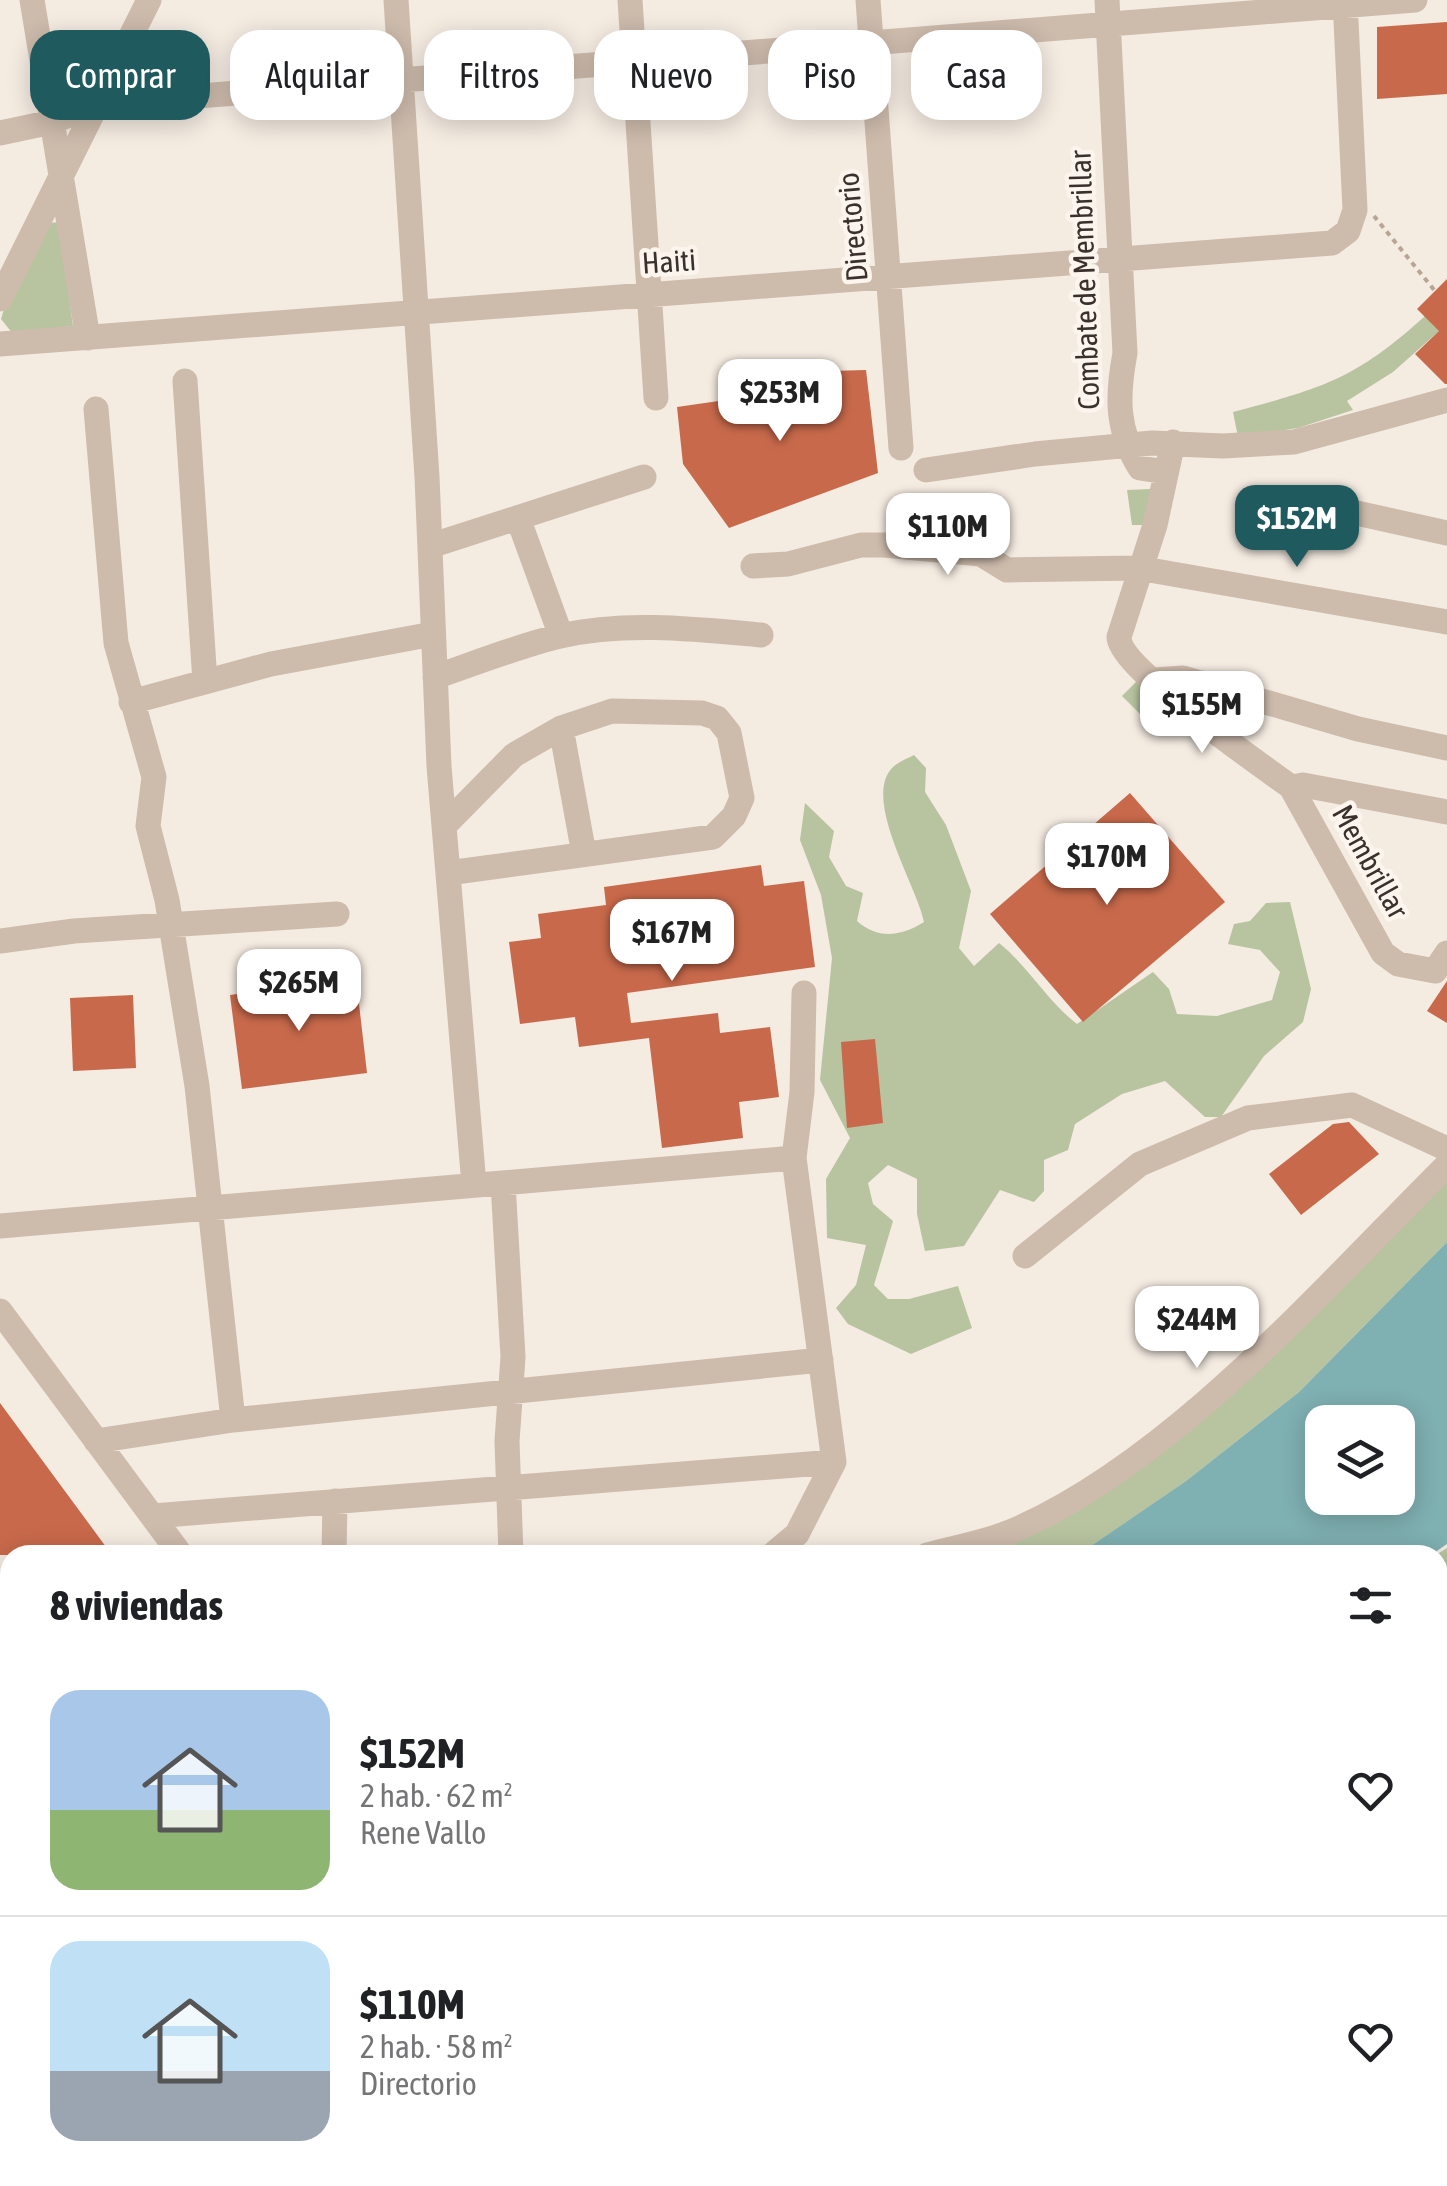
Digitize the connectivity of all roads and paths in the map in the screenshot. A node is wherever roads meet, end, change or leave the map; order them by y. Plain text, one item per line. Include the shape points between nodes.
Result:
1 (32, 0) edge
2 (149, 0) edge
3 (396, 0) edge
4 (630, 0) edge
5 (868, 0) edge
6 (1415, 0) edge
7 (1345, 2) edge
8 (1107, 12) edge
9 (134, 30) edge
10 (398, 30) edge
11 (632, 30) edge
12 (870, 30) edge
13 (891, 38) edge
14 (594, 65) edge
15 (404, 77) edge
16 (57, 120) edge
17 (90, 120) edge
18 (403, 120) edge
19 (638, 120) edge
20 (877, 120) edge
21 (52, 122) junction
22 (0, 133) edge
23 (63, 174) junction
24 (1355, 210) junction
25 (1120, 260) junction
26 (890, 278) junction
27 (1435, 290) dead end
28 (650, 296) junction
29 (0, 299) edge
30 (415, 313) junction
31 (88, 338) junction
32 (0, 344) edge
33 (186, 381) dead end
34 (656, 398) dead end
35 (1447, 400) edge
36 (96, 410) dead end
37 (1172, 442) junction
38 (902, 448) dead end
39 (1132, 448) junction
40 (926, 470) dead end
41 (1166, 472) junction
42 (644, 477) dead end
43 (1316, 504) dead end
44 (518, 518) junction
45 (1447, 533) edge
46 (430, 546) junction
47 (753, 566) dead end
48 (1138, 568) junction
49 (1447, 622) edge
50 (433, 634) junction
51 (761, 635) dead end
52 (561, 636) junction
53 (435, 677) junction
54 (1154, 680) junction
55 (204, 682) junction
56 (131, 702) junction
57 (561, 728) junction
58 (1447, 748) edge
59 (1291, 787) junction
60 (1447, 812) edge
61 (444, 826) junction
62 (584, 854) junction
63 (448, 873) junction
64 (337, 914) dead end
65 (172, 924) junction
66 (0, 941) edge
67 (1447, 952) edge
68 (804, 992) dead end
69 (1447, 1150) edge
70 (794, 1158) junction
71 (1447, 1165) edge
72 (502, 1183) junction
73 (474, 1185) junction
74 (210, 1208) junction
75 (0, 1226) edge
76 (1025, 1256) dead end
77 (0, 1311) edge
78 (821, 1360) junction
79 (511, 1392) junction
80 (233, 1420) junction
81 (96, 1441) junction
82 (834, 1462) junction
83 (508, 1488) junction
84 (335, 1502) junction
85 (153, 1516) junction
86 (174, 1545) edge
87 (334, 1545) edge
88 (511, 1545) edge
89 (784, 1545) edge
90 (965, 1545) edge

1 - 21 street
2 - 9 street
3 - 10 street
4 - 11 street
5 - 12 street, Directorio
6 - 7 street
7 - 8 street
7 - 24 street
8 - 13 street
8 - 25 street, Combate de Membrillar
14 - 15 street
16 - 21 street
17 - 23 street
18 - 30 street
19 - 28 street
20 - 26 street, Directorio
21 - 22 street
21 - 23 street
23 - 29 street
23 - 31 street
24 - 25 street, Haiti via 1342,237 1319,246
24 - 27 path via 1377,217
25 - 26 street, Haiti
25 - 39 street, Combate de Membrillar via 1125,353 1117,382
26 - 28 street, Haiti
26 - 38 street, Directorio
28 - 30 street, Haiti
28 - 34 street
30 - 31 street, Haiti
30 - 46 street
31 - 32 street, Haiti
33 - 55 street
35 - 37 street via 1294,442
36 - 56 street via 116,643
37 - 39 street
37 - 41 street
39 - 40 street
39 - 41 street via 1140,468
41 - 48 street
42 - 44 street
43 - 45 street
44 - 46 street
44 - 52 street
46 - 50 street
47 - 48 street via 788,564 861,544 981,554 1001,569 1042,573
48 - 49 street
48 - 54 street via 1119,646
50 - 53 street
50 - 55 street
51 - 52 street via 638,628
52 - 53 street
53 - 61 street
54 - 58 street via 1183,678
54 - 59 street
55 - 56 street
56 - 65 street via 150,752 148,826
57 - 61 street via 514,754
57 - 62 street
57 - 62 street via 612,712 717,718 729,733 742,798 713,837
59 - 60 street
59 - 67 street, Membrillar via 1383,952 1398,964 1434,971
61 - 63 street
62 - 63 street
63 - 73 street
64 - 65 street
65 - 66 street
65 - 74 street
68 - 70 street
69 - 76 street via 1352,1104 1248,1118 1140,1164
70 - 72 street
70 - 78 street
71 - 90 street via 1225,1383 1154,1442 1039,1518
72 - 73 street
72 - 79 street
73 - 74 street
74 - 75 street
74 - 80 street
77 - 81 street
78 - 79 street
78 - 82 street
79 - 80 street
79 - 83 street
80 - 81 street
81 - 85 street
82 - 83 street
82 - 89 street via 797,1534
83 - 84 street
83 - 88 street
84 - 85 street
84 - 87 street
85 - 86 street

